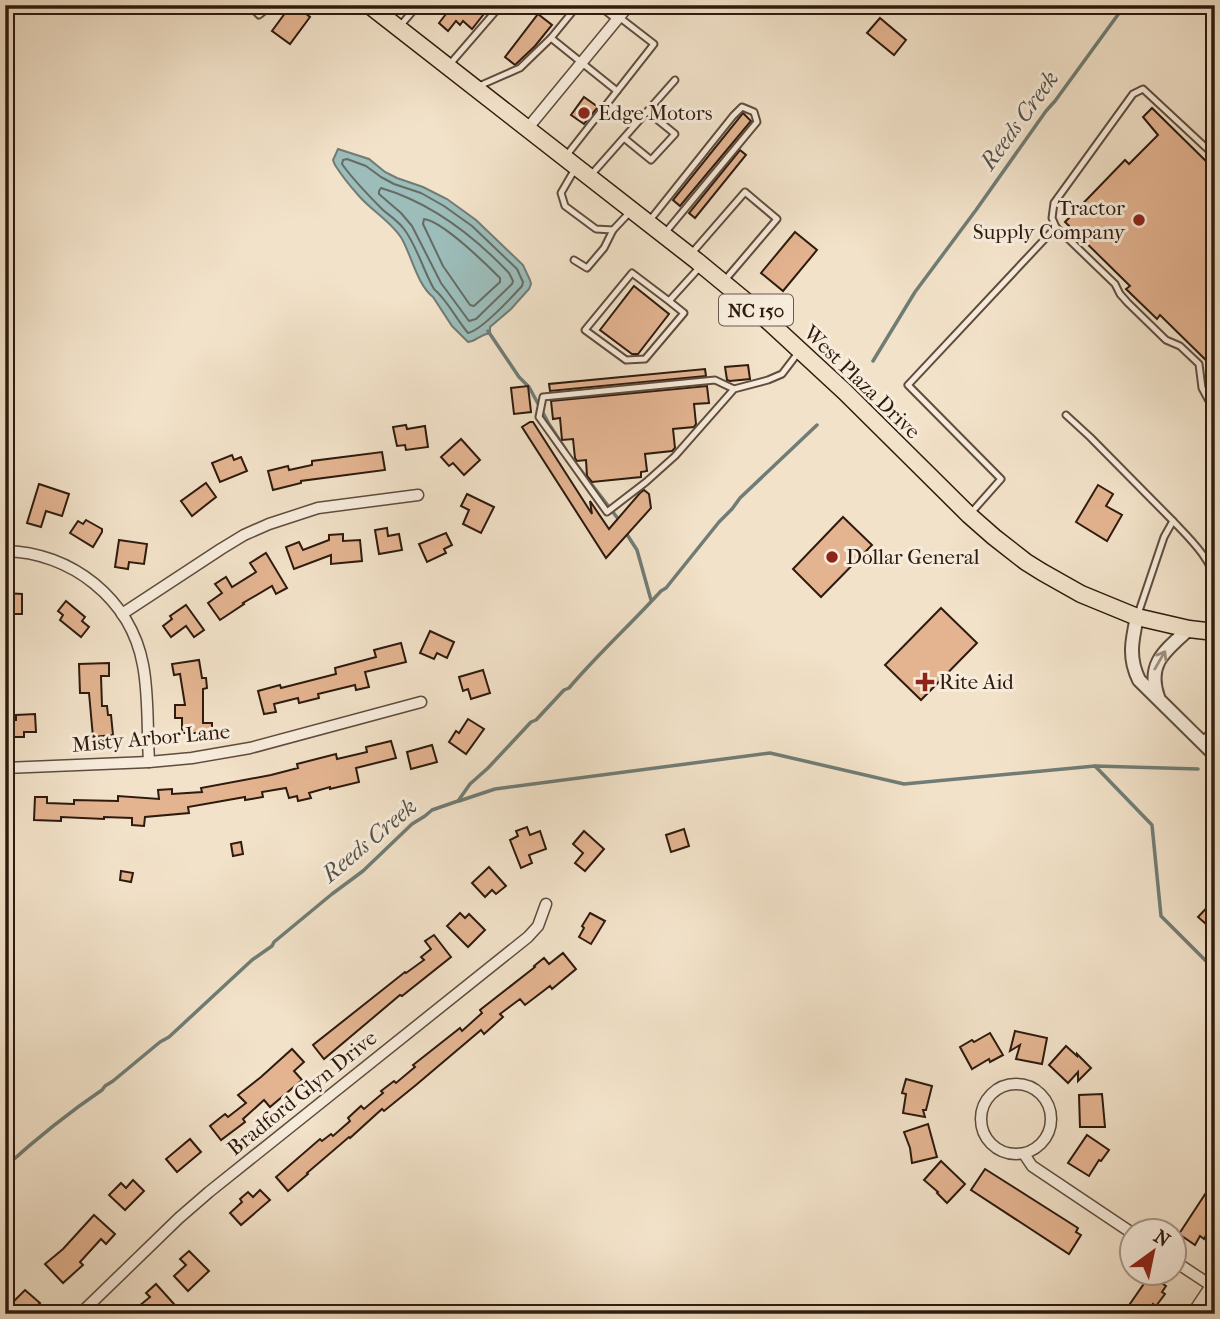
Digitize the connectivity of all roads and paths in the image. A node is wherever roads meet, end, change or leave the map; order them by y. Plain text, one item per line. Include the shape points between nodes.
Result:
1 (249, 5) edge
2 (272, 5) edge
3 (369, 5) edge
4 (418, 5) edge
5 (501, 5) edge
6 (578, 5) edge
7 (598, 5) edge
8 (629, 5) edge
9 (618, 18) junction
10 (398, 28) junction
11 (551, 38) junction
12 (582, 63) junction
13 (447, 67) junction
14 (675, 80) dead end
15 (475, 88) junction
16 (617, 91) junction
17 (648, 111) junction
18 (527, 129) junction
19 (624, 138) junction
20 (1215, 156) edge
21 (570, 162) junction
22 (589, 177) junction
23 (631, 210) junction
24 (647, 223) junction
25 (1056, 227) junction
26 (613, 230) junction
27 (663, 236) junction
28 (574, 260) dead end
29 (695, 261) junction
30 (723, 283) junction
31 (669, 301) junction
32 (800, 350) junction
33 (734, 389) junction
34 (1215, 412) edge
35 (1066, 415) dead end
36 (418, 495) dead end
37 (969, 515) junction
38 (1173, 521) junction
39 (5, 551) edge
40 (1215, 584) edge
41 (122, 614) junction
42 (1137, 617) junction
43 (1189, 629) junction
44 (1215, 632) edge
45 (1159, 701) junction
46 (421, 702) dead end
47 (1215, 730) edge
48 (1200, 741) junction
49 (1215, 755) edge
50 (149, 762) junction
51 (5, 768) edge
52 (546, 904) dead end
53 (1024, 1154) junction
54 (1118, 1224) edge
55 (1188, 1269) edge
56 (1214, 1285) edge
57 (80, 1314) edge
58 (1192, 1314) edge

1 - 2 lane via 259,15
3 - 10 main road, West Plaza Drive / NC 150
4 - 10 lane
5 - 13 lane
6 - 11 lane
7 - 9 lane
8 - 9 street
9 - 12 street
9 - 16 lane via 654,44
10 - 13 main road, West Plaza Drive / NC 150
11 - 12 lane
11 - 15 lane via 520,68
12 - 16 lane
12 - 18 street
13 - 15 main road, West Plaza Drive / NC 150
14 - 17 lane
15 - 18 main road, West Plaza Drive / NC 150
16 - 21 lane
17 - 19 lane
17 - 19 lane via 674,134 651,160
18 - 21 main road, West Plaza Drive / NC 150
19 - 22 lane
20 - 25 lane via 1143,89 1133,94 1055,203 1052,218
21 - 22 main road, West Plaza Drive / NC 150
21 - 26 lane via 561,193 565,206 596,229
22 - 23 main road, West Plaza Drive / NC 150
23 - 24 main road, West Plaza Drive / NC 150
23 - 26 lane
24 - 27 main road, West Plaza Drive / NC 150
24 - 27 lane via 733,116 742,107 754,112 757,122
25 - 34 lane via 1166,340 1199,364 1202,388
25 - 37 lane via 908,385 1001,479
26 - 28 lane via 587,268
27 - 29 main road, West Plaza Drive / NC 150
29 - 30 main road, West Plaza Drive / NC 150
29 - 30 lane via 708,232 745,192 777,219
29 - 31 lane
30 - 32 main road, West Plaza Drive / NC 150
31 - 31 lane via 684,313 645,359 626,360 585,330 632,273
32 - 33 lane via 782,374
32 - 37 main road, West Plaza Drive / NC 150
33 - 33 lane via 715,380 543,397 539,417 607,512 675,456
35 - 38 lane
36 - 41 street via 318,508 269,523
37 - 42 main road, West Plaza Drive / NC 150 via 1042,572
38 - 40 lane via 1199,549
38 - 42 lane
39 - 41 street via 28,552 65,564 97,585
41 - 50 street via 143,667
42 - 43 main road, NC 150
42 - 45 street via 1131,650 1135,671
43 - 44 main road, NC 150
45 -> 43 street via 1154,679 1157,663
45 - 48 street
46 - 50 street, Misty Arbor Lane via 241,750
47 - 48 lane
48 - 49 street
50 - 51 street, Misty Arbor Lane
52 - 57 street, Bradford Glyn Drive via 538,926 528,937 209,1192
53 - 53 street via 1046,1138 1050,1112 1035,1090 1008,1085 986,1100 982,1127 997,1149
53 - 54 street via 1032,1166
55 - 56 street
56 - 58 street

